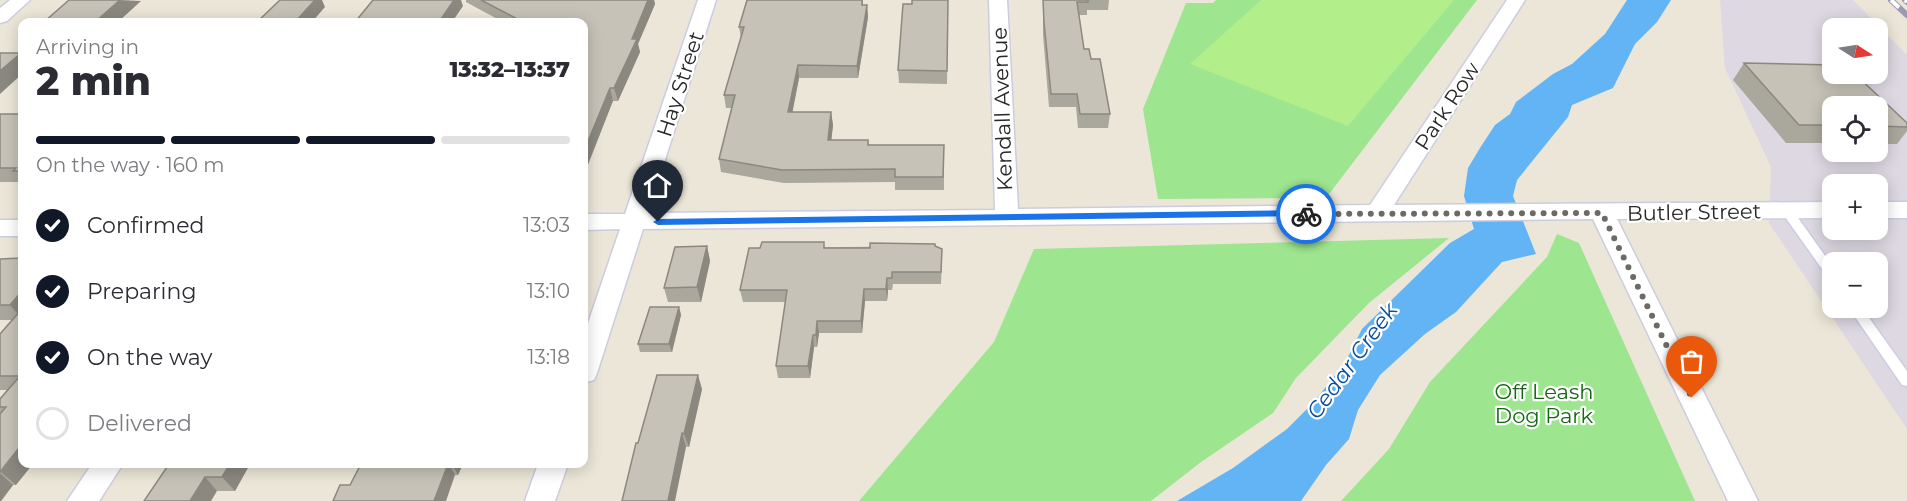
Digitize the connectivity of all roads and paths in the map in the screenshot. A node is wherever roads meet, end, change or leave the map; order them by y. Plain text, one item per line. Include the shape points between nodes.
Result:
1 (21, 0) edge
2 (707, 0) edge
3 (998, 0) edge
4 (1516, 0) edge
5 (0, 17) edge
6 (1822, 210) edge
7 (1888, 210) edge
8 (1907, 210) edge
9 (1787, 211) junction
10 (1377, 213) junction
11 (1602, 213) junction
12 (1007, 218) junction
13 (588, 222) edge
14 (634, 222) junction
15 (0, 228) edge
16 (18, 228) edge
17 (1822, 260) edge
18 (1862, 318) edge
19 (588, 361) edge
20 (1907, 381) edge
21 (105, 468) edge
22 (552, 468) edge
23 (82, 501) edge
24 (540, 501) edge
25 (1743, 501) edge

1 - 5 street
2 - 14 street, Hay Street
3 - 12 street, Kendall Avenue
4 - 10 street, Park Row
6 - 9 street, Butler Street
7 - 8 street
9 - 11 street, Butler Street
9 - 17 lane
10 - 11 street, Butler Street
10 - 12 street, Butler Street
11 - 25 street
12 - 14 street, Butler Street
13 - 14 street, Butler Street
14 - 19 street, Hay Street
15 - 16 street
18 - 20 lane
21 - 23 street
22 - 24 street

